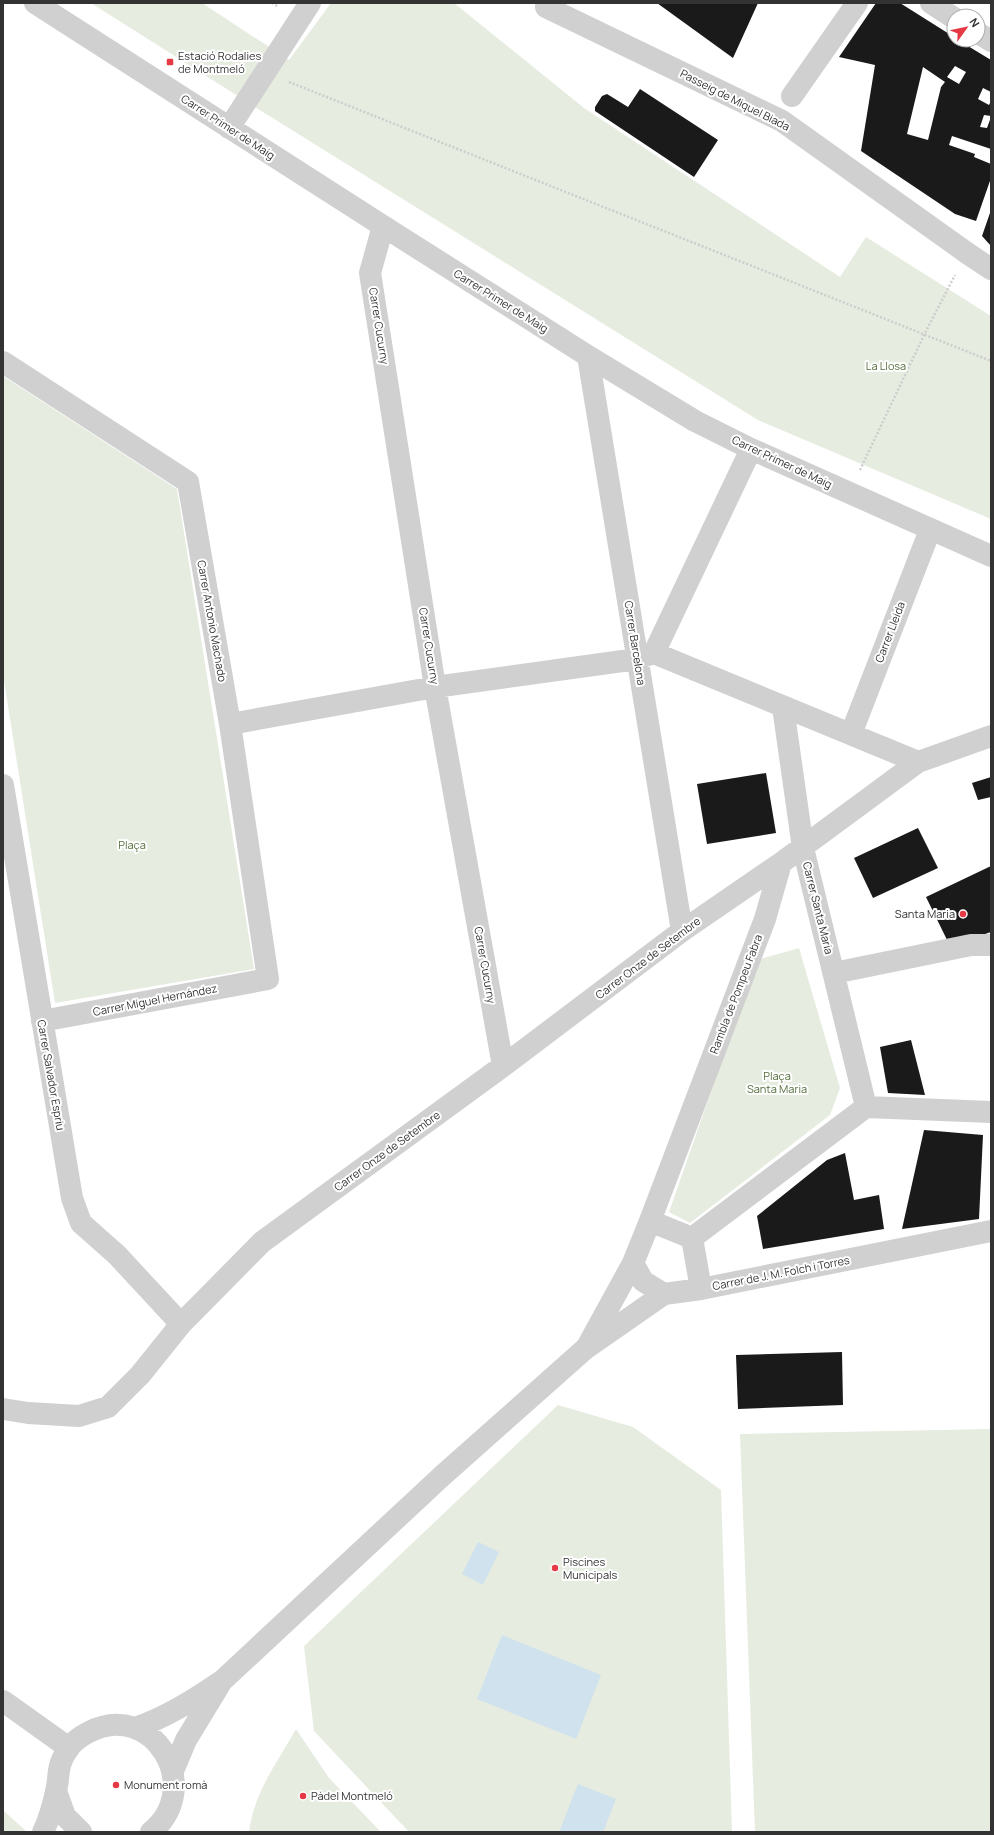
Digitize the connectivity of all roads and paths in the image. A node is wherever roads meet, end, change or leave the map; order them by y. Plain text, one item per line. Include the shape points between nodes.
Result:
1 (34, 3) edge
2 (310, 3) edge
3 (857, 3) edge
4 (930, 3) edge
5 (547, 5) edge
6 (946, 13) edge
7 (265, 72) junction
8 (792, 96) dead end
9 (229, 128) junction
10 (382, 226) junction
11 (967, 253) junction
12 (991, 269) edge
13 (925, 333) junction
14 (588, 356) junction
15 (991, 361) edge
16 (3, 362) edge
17 (751, 448) junction
18 (849, 493) junction
19 (930, 530) junction
20 (991, 556) edge
21 (646, 656) junction
22 (435, 687) junction
23 (783, 707) junction
24 (230, 724) junction
25 (851, 734) junction
26 (991, 736) edge
27 (918, 762) junction
28 (3, 785) edge
29 (802, 848) junction
30 (781, 863) junction
31 (682, 931) junction
32 (991, 945) edge
33 (834, 973) junction
34 (268, 979) joint
35 (42, 1021) junction
36 (503, 1066) junction
37 (866, 1107) junction
38 (991, 1112) edge
39 (650, 1221) junction
40 (991, 1231) edge
41 (692, 1238) junction
42 (633, 1263) junction
43 (701, 1290) junction
44 (664, 1294) junction
45 (181, 1324) junction
46 (585, 1349) junction
47 (3, 1409) edge
48 (223, 1680) junction
49 (3, 1700) edge
50 (135, 1728) junction
51 (69, 1748) junction
52 (173, 1771) junction
53 (56, 1791) junction
54 (43, 1832) edge
55 (81, 1832) edge
56 (152, 1832) edge

1 - 9 street, Carrer Primer de Maig
2 - 7 street
3 - 8 street
4 - 6 street
5 - 11 street, Passeig de Miquel Biada via 782,121
7 - 9 street
7 - 13 path
9 - 10 street, Carrer Primer de Maig
10 - 14 street, Carrer Primer de Maig
10 - 22 street, Carrer Cucurny via 370,273
11 - 12 street, Passeig de Miquel Biada
11 - 13 path
13 - 15 path
13 - 18 path
14 - 17 street, Carrer Primer de Maig via 695,421
14 - 21 street, Carrer Barcelona
16 - 24 street, Carrer Antonio Machado via 188,482
17 - 18 street, Carrer Primer de Maig
17 - 21 street
18 - 19 street, Carrer Primer de Maig
19 - 20 street, Carrer Primer de Maig
19 - 25 street, Carrer Lleida
21 - 22 street
21 - 23 street
21 - 31 street, Carrer Barcelona
22 - 24 street
22 - 36 street, Carrer Cucurny
23 - 25 street
23 - 29 street, Carrer Santa Maria
24 - 34 street, Carrer Antonio Machado
25 - 27 street
26 - 27 street
27 - 29 street
28 - 35 street, Carrer Salvador Espriu
29 - 30 street
29 - 33 street, Carrer Santa Maria
30 - 31 street, Carrer Onze de Setembre
30 - 39 street, Rambla de Pompeu Fabra via 765,919
31 - 36 street, Carrer Onze de Setembre
32 - 33 street via 971,945
33 - 37 street, Carrer Santa Maria
34 - 35 street, Carrer Miguel Hernández
35 - 45 street, Carrer Salvador Espriu via 72,1198 81,1223 117,1255
36 - 45 street, Carrer Onze de Setembre via 262,1242
37 - 38 street
37 - 41 street
39 - 41 street
39 - 42 street, Rambla de Pompeu Fabra
40 - 43 street, Carrer de J. M. Folch i Torres
41 - 43 street
42 - 44 street via 643,1281
42 - 46 street, Rambla de Pompeu Fabra
43 - 44 street, Carrer de J. M. Folch i Torres
44 - 46 street, Carrer de J. M. Folch i Torres
45 - 47 street, Carrer Onze de Setembre via 140,1375 108,1406 80,1416
46 - 48 street via 442,1476
48 - 50 street via 155,1721
48 - 52 street via 186,1740
49 - 51 street
50 - 51 street via 115,1725 95,1728 82,1735
50 - 52 street via 157,1742
51 - 53 street via 59,1766
52 - 56 street via 173,1799 164,1818
53 - 54 street
53 - 55 street via 65,1816

